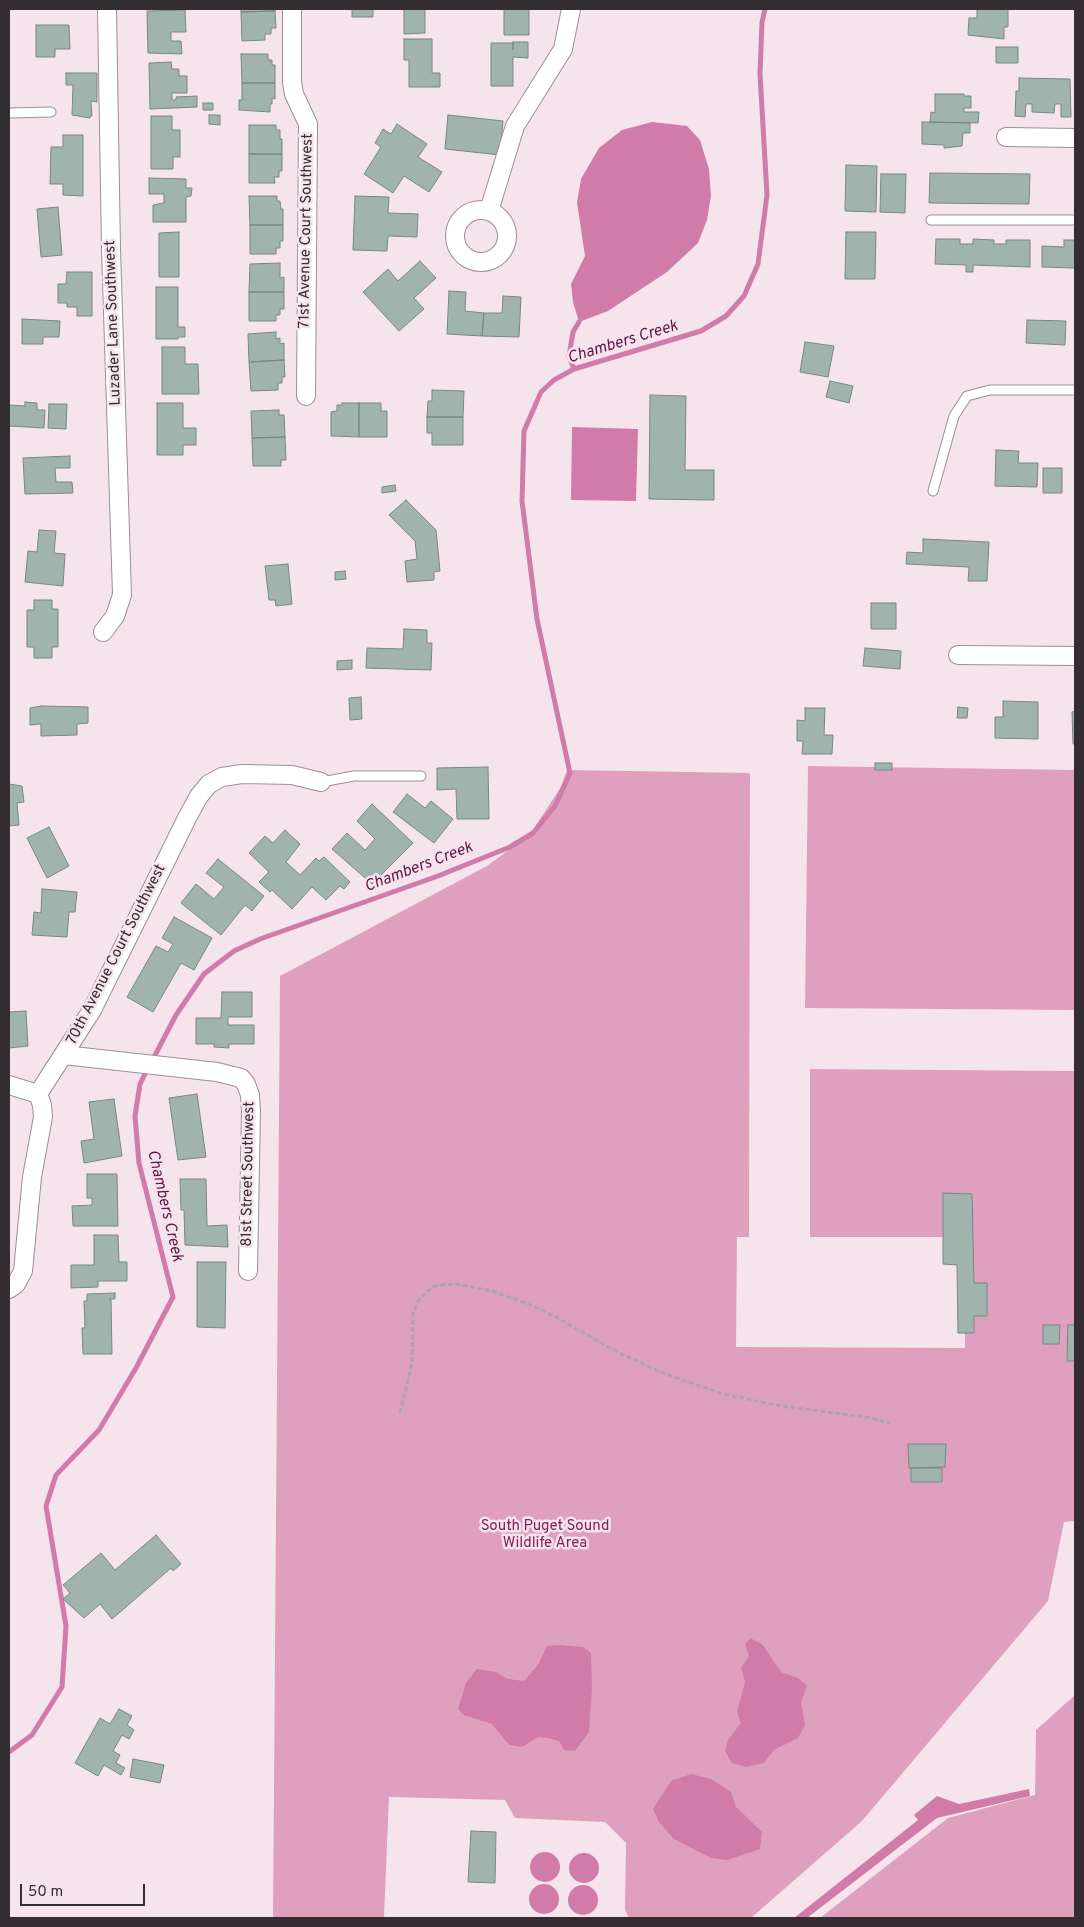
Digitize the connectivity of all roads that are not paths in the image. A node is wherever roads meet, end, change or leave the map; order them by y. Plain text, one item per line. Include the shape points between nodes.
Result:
1 (107, 9) edge
2 (292, 9) edge
3 (571, 9) edge
4 (51, 112) dead end
5 (9, 113) edge
6 (1006, 137) dead end
7 (1075, 138) edge
8 (489, 211) dead end
9 (931, 220) dead end
10 (1075, 220) edge
11 (1075, 390) edge
12 (306, 396) dead end
13 (932, 491) dead end
14 (102, 632) dead end
15 (958, 655) dead end
16 (1075, 656) edge
17 (421, 776) dead end
18 (321, 782) joint
19 (64, 1055) junction
20 (9, 1085) edge
21 (38, 1094) junction
22 (248, 1271) dead end
23 (9, 1289) edge

1 - 14 street, Luzader Lane Southwest via 122,595 115,616
2 - 12 street, 71st Avenue Court Southwest via 292,82 308,124
3 - 8 street via 563,49 516,126
4 - 5 lane
6 - 7 street
9 - 10 lane
11 - 13 lane via 990,390 967,396 954,416
15 - 16 street
17 - 18 lane via 354,776
18 - 19 street, 70th Avenue Court Southwest via 292,775 242,774 222,777 209,784 188,816 92,1010
19 - 21 street, 70th Avenue Court Southwest
19 - 22 street, 81st Street Southwest via 217,1072 241,1078 250,1095
20 - 21 street
21 - 23 street via 43,1117 32,1177 23,1271

